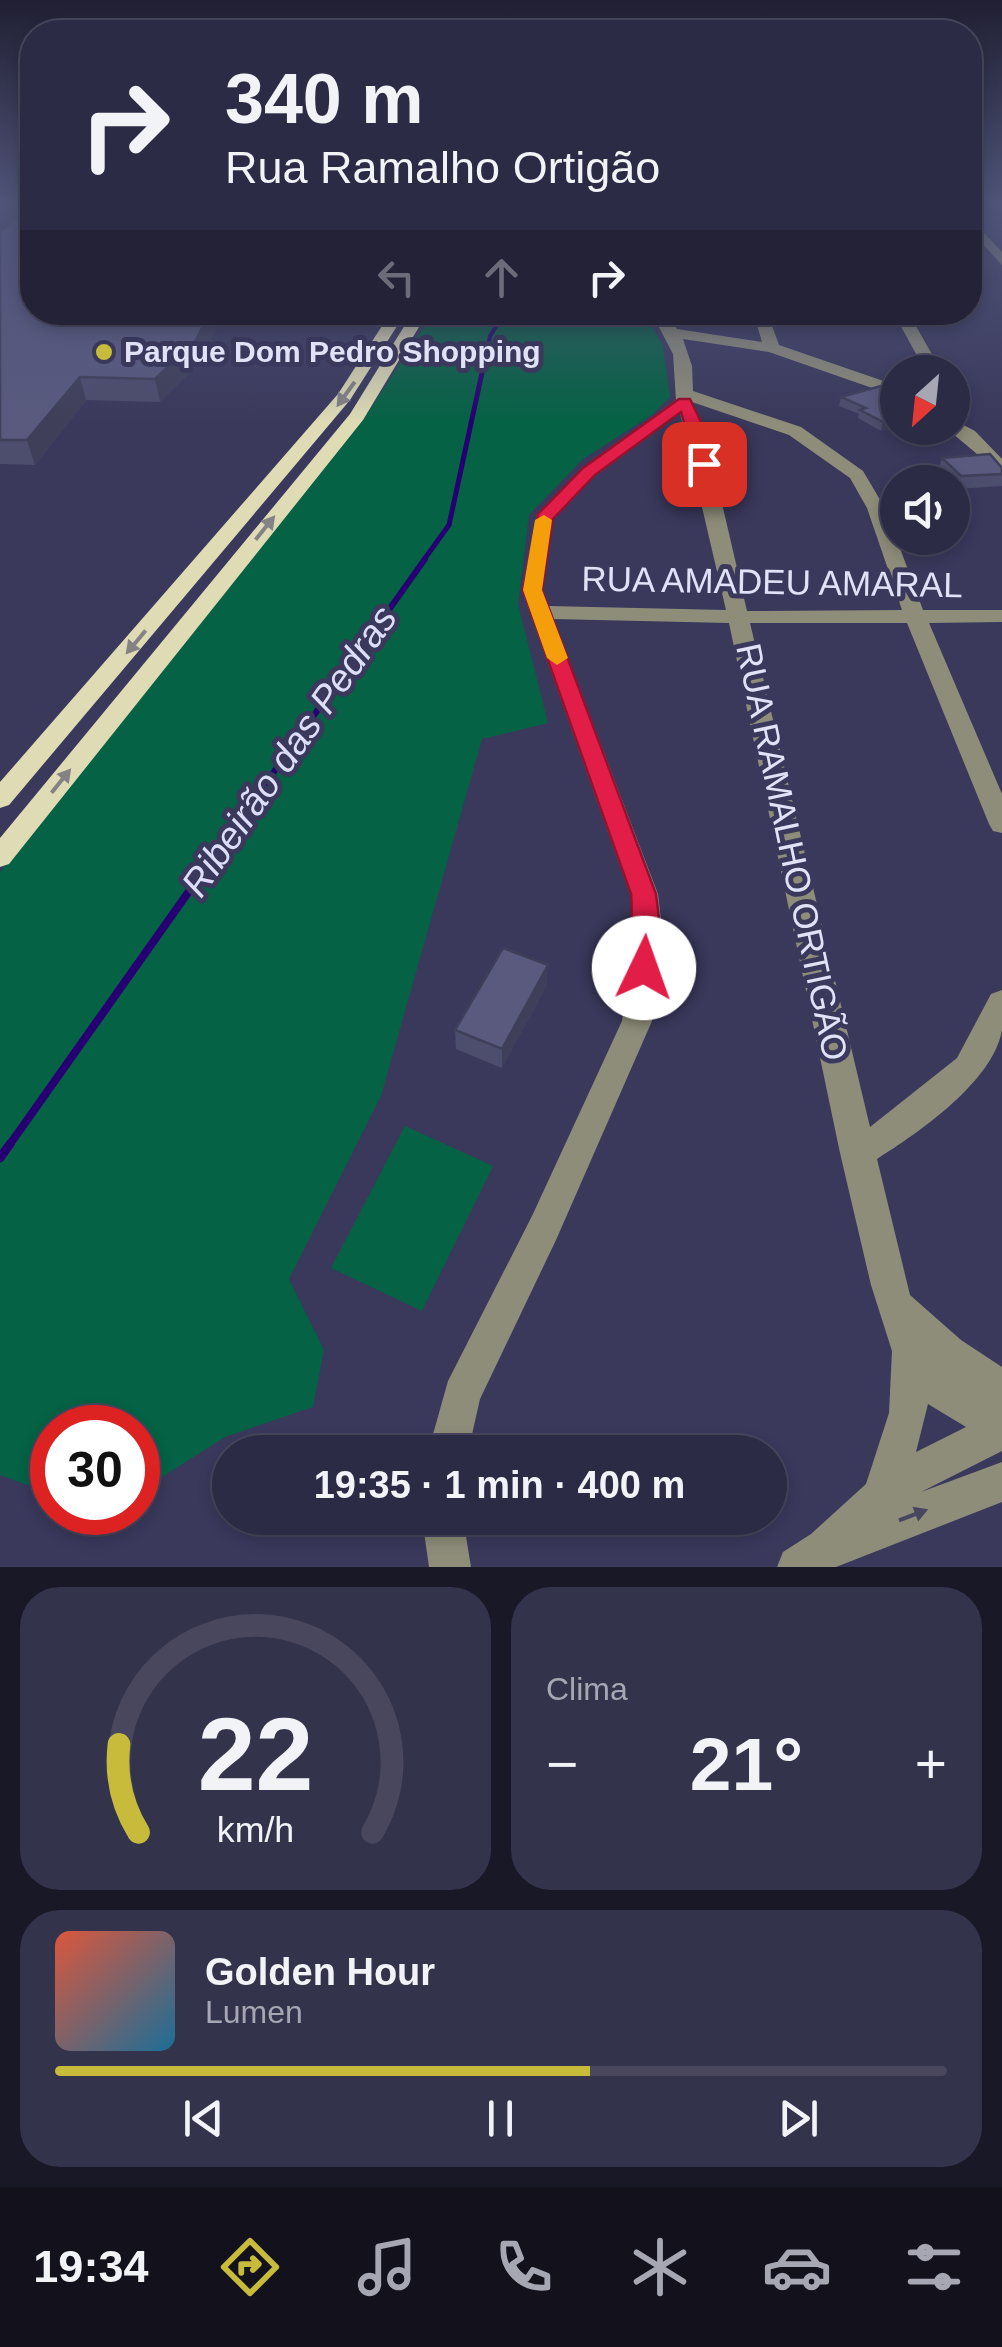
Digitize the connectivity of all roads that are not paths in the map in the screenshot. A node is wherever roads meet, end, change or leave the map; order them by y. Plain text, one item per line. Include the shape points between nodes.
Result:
1 (391, 325) edge
2 (413, 325) edge
3 (667, 325) edge
4 (764, 325) edge
5 (907, 325) edge
6 (673, 333) junction
7 (772, 348) junction
8 (924, 355) edge
9 (880, 386) edge
10 (685, 398) junction
11 (970, 436) edge
12 (1002, 470) edge
13 (540, 612) junction
14 (915, 616) junction
15 (1002, 616) edge
16 (741, 617) junction
17 (0, 799) edge
18 (1002, 824) edge
19 (0, 858) edge
20 (1002, 1003) edge
21 (857, 1153) junction
22 (895, 1302) junction
23 (911, 1350) junction
24 (1002, 1388) edge
25 (1002, 1413) edge
26 (1002, 1426) edge
27 (452, 1435) edge
28 (1002, 1482) edge
29 (882, 1498) junction
30 (445, 1535) edge
31 (812, 1558) edge
32 (450, 1567) edge

1 -> 17 main road via 344,398
19 -> 2 main road via 357,416
3 - 6 street, RUA RAMALHO ORTIGÃO
4 - 7 street
5 - 8 street
6 - 7 street
6 - 10 street, RUA RAMALHO ORTIGÃO via 687,380
7 - 9 street
10 - 13 street via 589,472 544,518 532,590
10 - 14 street via 795,431 857,475 876,508
10 - 16 street, RUA RAMALHO ORTIGÃO
11 - 12 street
13 - 16 street, RUA AMADEU AMARAL
13 - 27 street via 644,894 644,968 636,1021 462,1394
14 - 15 street, RUA AMADEU AMARAL
14 - 16 street, RUA AMADEU AMARAL
14 - 18 street
16 - 21 street, RUA RAMALHO ORTIGÃO
20 - 21 street via 968,1068 899,1128
21 - 22 street, RUA RAMALHO ORTIGÃO
22 - 23 street, RUA RAMALHO ORTIGÃO
22 - 24 street, RUA RAMALHO ORTIGÃO via 935,1346
23 - 26 street, RUA RAMALHO ORTIGÃO via 942,1391
23 - 29 street via 908,1413
25 - 26 street
26 - 29 street
31 -> 28 street
29 - 31 street
30 - 32 street

